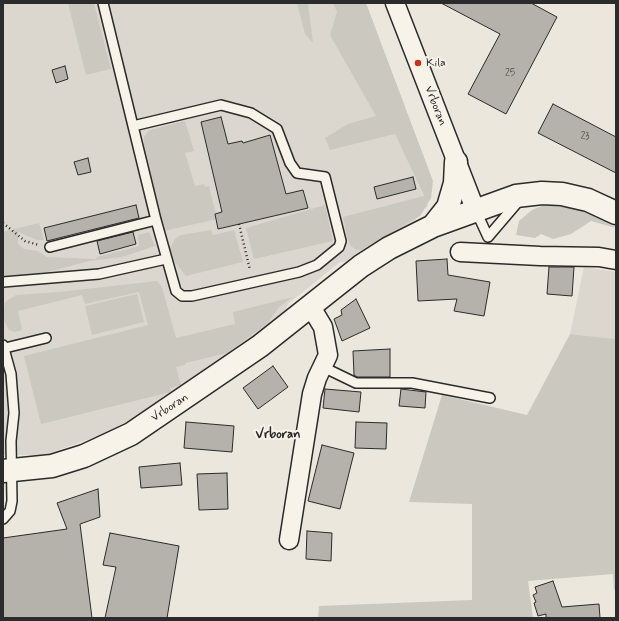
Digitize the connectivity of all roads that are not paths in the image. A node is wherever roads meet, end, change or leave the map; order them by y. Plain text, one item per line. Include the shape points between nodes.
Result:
1 (103, 3) edge
2 (395, 3) edge
3 (133, 126) junction
4 (456, 162) junction
5 (530, 194) junction
6 (475, 210) junction
7 (616, 213) edge
8 (156, 220) junction
9 (433, 226) junction
10 (50, 247) road end
11 (460, 252) dead end
12 (166, 259) junction
13 (616, 260) edge
14 (3, 282) edge
15 (311, 307) junction
16 (46, 338) dead end
17 (4, 346) edge
18 (322, 367) junction
19 (490, 398) dead end
20 (7, 471) edge
21 (3, 519) edge
22 (289, 540) dead end

1 - 3 lane
2 - 4 street, Vrboran
3 - 8 lane
3 - 12 lane via 221,104 251,113 277,129 290,164 297,173 325,177 341,241 339,247 308,269 192,296 182,296 176,291
4 - 6 street, Vrboran
4 - 9 street via 456,182 448,207
5 - 6 street, Vrboran
5 - 6 lane via 513,206 488,238
5 - 7 street, Vrboran via 562,194 588,200
6 - 9 street, Vrboran
8 - 10 lane
8 - 12 lane
9 - 15 street, Vrboran via 395,244 361,266
11 - 13 street via 599,257
12 - 14 lane via 98,274
15 - 18 street via 323,327 328,346 328,355
15 - 20 street, Vrboran via 260,346 131,434 108,446 52,466
16 - 17 lane
17 - 20 lane via 11,374 14,413
18 - 19 lane via 356,383 412,382
18 - 22 street via 312,394
20 - 21 lane via 12,501 10,511

